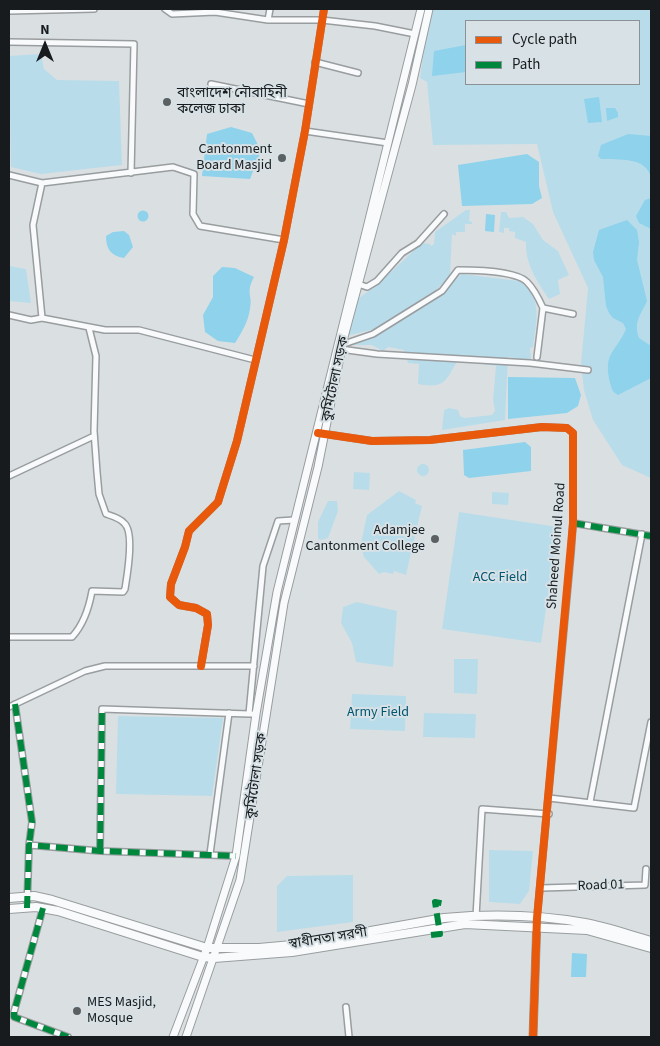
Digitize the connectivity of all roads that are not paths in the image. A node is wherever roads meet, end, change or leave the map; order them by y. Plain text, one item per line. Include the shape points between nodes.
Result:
1 (94, 9) edge
2 (165, 9) edge
3 (270, 9) edge
4 (324, 9) edge
5 (421, 9) edge
6 (429, 9) edge
7 (9, 10) edge
8 (268, 20) junction
9 (322, 20) junction
10 (414, 34) junction
11 (9, 42) edge
12 (315, 62) junction
13 (358, 72) dead end
14 (211, 84) dead end
15 (309, 104) junction
16 (305, 131) junction
17 (388, 143) junction
18 (131, 173) junction
19 (9, 176) edge
20 (42, 183) junction
21 (444, 214) dead end
22 (284, 240) junction
23 (356, 283) junction
24 (543, 308) junction
25 (573, 314) dead end
26 (9, 315) edge
27 (42, 318) junction
28 (89, 328) junction
29 (340, 347) junction
30 (537, 357) dead end
31 (255, 360) junction
32 (588, 370) dead end
33 (321, 434) junction
34 (94, 436) junction
35 (9, 476) edge
36 (294, 520) junction
37 (574, 523) junction
38 (642, 534) junction
39 (651, 536) edge
40 (9, 637) edge
41 (201, 666) junction
42 (254, 666) junction
43 (12, 705) edge
44 (230, 713) junction
45 (253, 714) junction
46 (651, 722) edge
47 (549, 798) junction
48 (590, 802) junction
49 (549, 814) junction
50 (29, 845) junction
51 (100, 851) junction
52 (210, 854) junction
53 (236, 856) junction
54 (646, 868) dead end
55 (541, 888) junction
56 (28, 896) junction
57 (9, 898) edge
58 (28, 908) junction
59 (43, 908) junction
60 (9, 909) edge
61 (476, 917) junction
62 (537, 922) junction
63 (651, 941) edge
64 (208, 948) junction
65 (218, 948) junction
66 (651, 948) edge
67 (203, 957) junction
68 (214, 958) junction
69 (346, 1007) dead end
70 (68, 1037) edge
71 (173, 1037) edge
72 (186, 1037) edge
73 (349, 1037) edge
74 (532, 1037) edge

1 - 7 street
2 - 8 street via 172,14 215,12
3 - 8 street
4 - 9 street
5 - 10 main road, কুর্মিটোলা সড়ক
6 - 23 main road, কুর্মিটোলা সড়ক
8 - 9 street
9 - 10 street
9 - 12 street
10 - 17 main road, কুর্মিটোলা সড়ক
11 - 18 street via 134,44
12 - 13 street
12 - 15 street
14 - 15 street
15 - 16 street
16 - 17 street
16 - 22 street
17 - 23 main road, কুর্মিটোলা সড়ক
18 - 20 street
18 - 22 street via 173,167 194,174 193,214 200,226
19 - 20 street
20 - 27 street via 33,226
21 - 23 street via 377,280 368,287
22 - 31 street
23 - 29 main road, কুর্মিটোলা সড়ক
24 - 25 street
24 - 29 street via 520,277 458,270 442,291 373,334
24 - 30 street
26 - 27 street via 31,320
27 - 28 street
28 - 31 street via 139,330
28 - 34 street via 96,356
29 - 32 street via 377,354 530,363
29 - 33 main road, কুর্মিটোলা সড়ক
31 - 41 street via 237,441 218,502 188,531 186,547 171,584 170,597 175,602 207,614
33 - 36 main road, কুর্মিটোলা সড়ক
33 - 37 street, Shaheed Moinul Road via 372,441 430,440 542,427 567,428 574,437
33 - 65 main road, কুর্মিটোলা সড়ক via 284,603 240,880
34 - 35 street
34 - 40 street via 103,509 128,528 130,540 125,590 93,589 79,629 72,637
36 - 42 street via 278,521 263,566
36 - 45 main road, কুর্মিটোলা সড়ক
37 - 38 street
37 - 47 street, Shaheed Moinul Road
38 - 39 street
38 - 48 street
41 - 42 street
41 - 43 street via 105,666 85,671
42 - 45 street
43 - 50 street via 32,822
44 - 45 street
44 - 51 street via 102,709
44 - 52 street
45 - 53 main road, কুর্মিটোলা সড়ক
46 - 48 street via 634,808
47 - 48 street
47 - 49 street, Shaheed Moinul Road
49 - 55 street, Shaheed Moinul Road
49 - 61 street via 482,809
50 - 51 street
50 - 56 street
51 - 52 street
52 - 53 street
53 - 64 main road, কুর্মিটোলা সড়ক
54 - 55 street, Road 01 via 645,885
55 - 62 street, Shaheed Moinul Road
56 - 57 main road, স্বাধীনতা সরণী
56 - 58 street
56 - 64 main road, স্বাধীনতা সরণী via 52,900
58 - 59 main road, স্বাধীনতা সরণী
58 - 60 main road, স্বাধীনতা সরণী
59 - 67 main road, স্বাধীনতা সরণী
59 - 70 street via 14,1017
61 - 62 main road, স্বাধীনতা সরণী
61 - 65 main road, স্বাধীনতা সরণী via 444,918 292,945
62 - 63 main road, স্বাধীনতা সরণী via 587,923
62 - 66 main road, স্বাধীনতা সরণী via 587,930
62 - 68 main road, স্বাধীনতা সরণী via 466,924 292,952
62 - 74 main road
64 - 65 main road, স্বাধীনতা সরণী
64 - 67 main road, কুর্মিটোলা সড়ক
65 - 68 main road, কুর্মিটোলা সড়ক
67 - 68 main road, স্বাধীনতা সরণী
67 - 71 main road, কুর্মিটোলা সড়ক
68 - 72 main road, কুর্মিটোলা সড়ক
69 - 73 street

